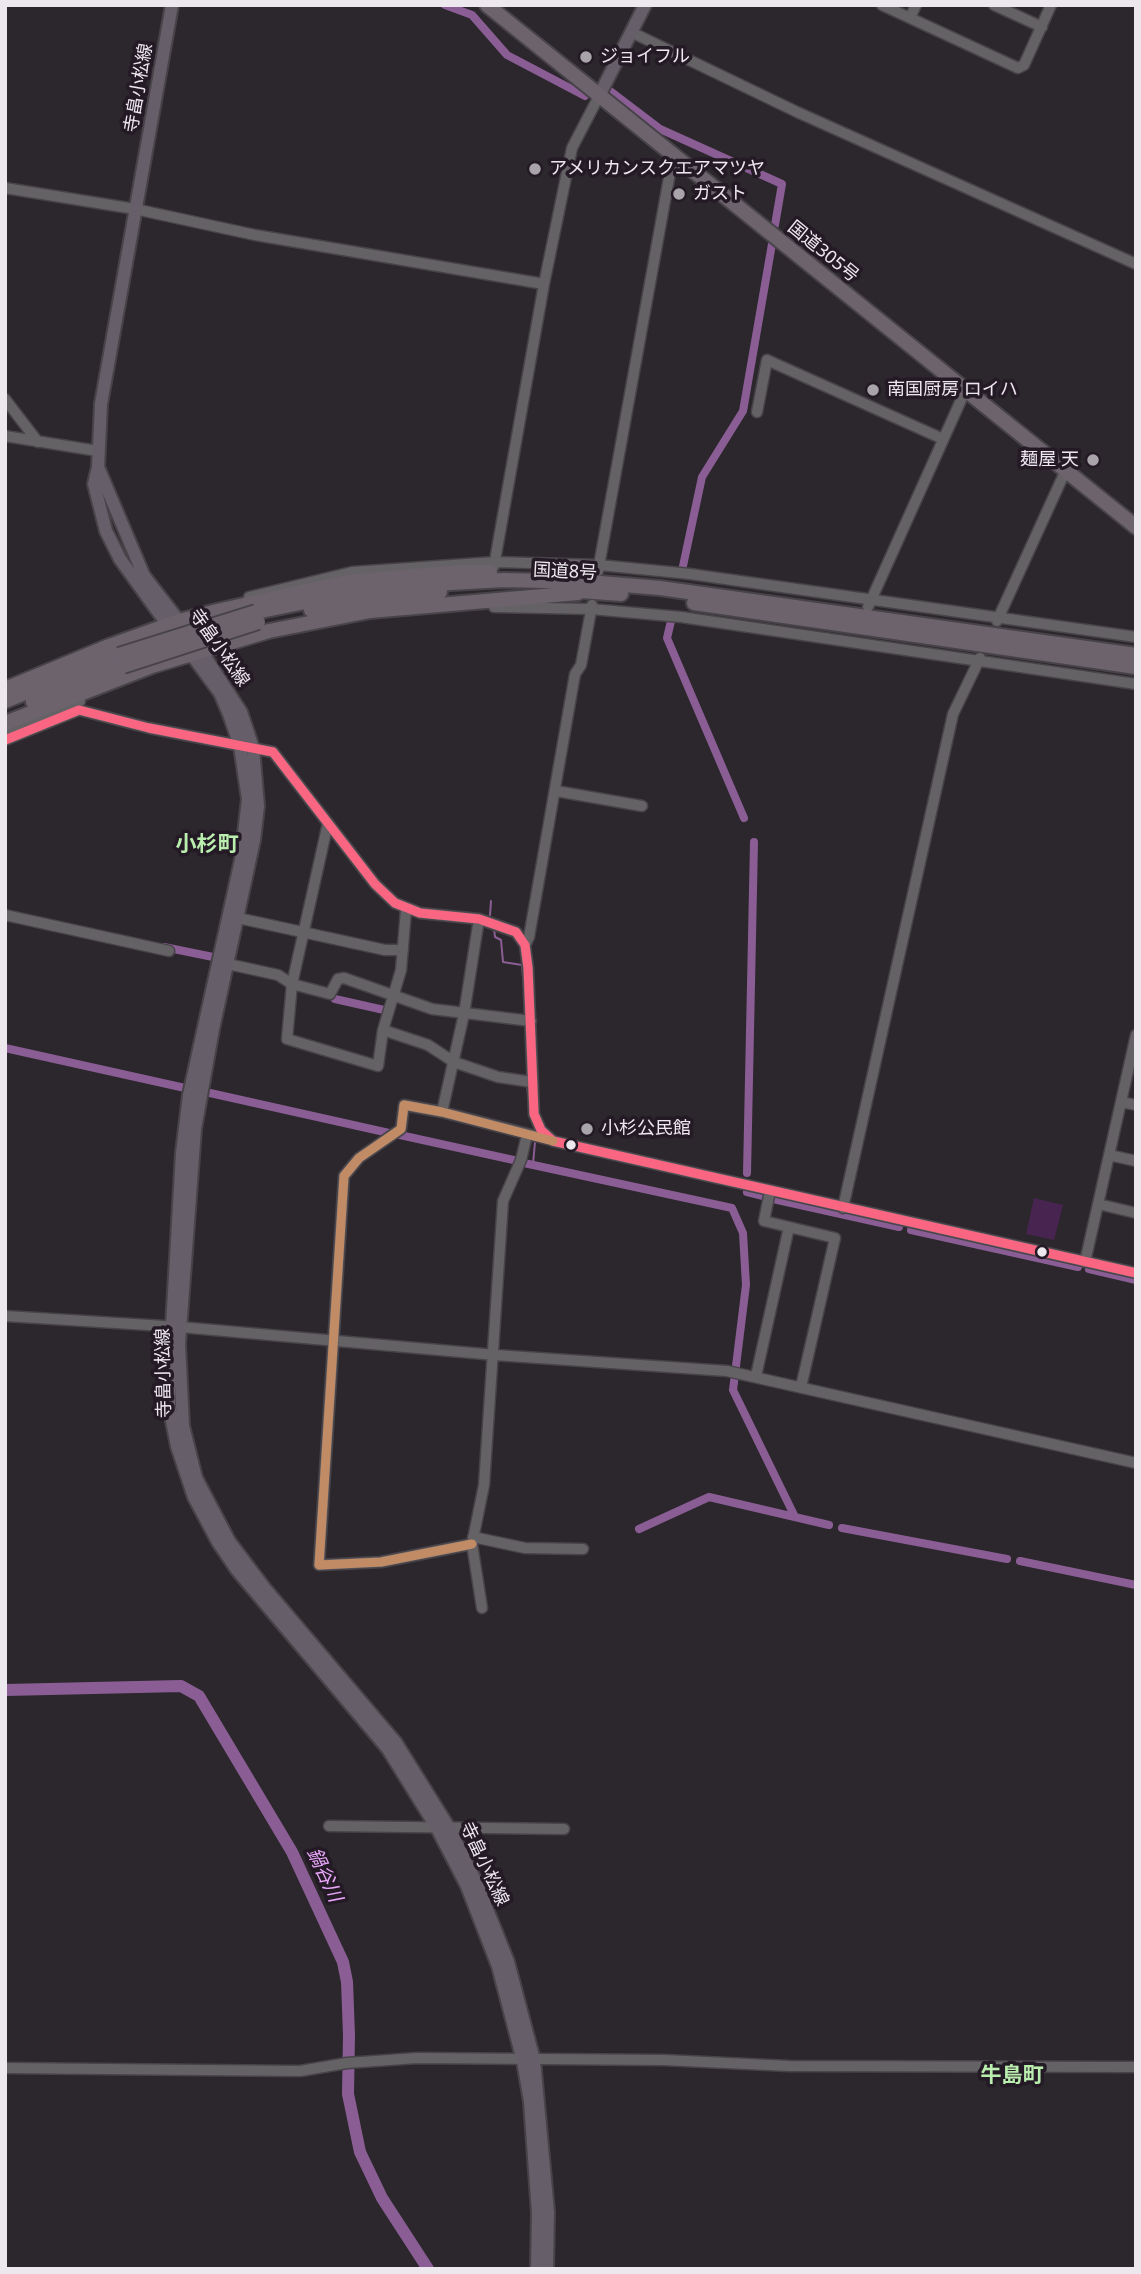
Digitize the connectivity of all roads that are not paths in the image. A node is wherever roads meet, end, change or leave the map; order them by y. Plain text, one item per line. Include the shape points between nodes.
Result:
1 (172, 5) edge
2 (487, 5) edge
3 (645, 5) edge
4 (881, 5) edge
5 (916, 5) edge
6 (994, 5) edge
7 (1051, 5) edge
8 (506, 11) edge
9 (910, 18) junction
10 (1042, 26) junction
11 (631, 32) junction
12 (600, 96) junction
13 (673, 156) junction
14 (5, 188) edge
15 (135, 209) junction
16 (1136, 264) edge
17 (544, 284) junction
18 (966, 389) junction
19 (5, 399) edge
20 (757, 412) dead end
21 (5, 436) edge
22 (943, 439) junction
23 (38, 442) junction
24 (98, 452) junction
25 (1065, 472) junction
26 (1132, 522) edge
27 (494, 566) junction
28 (594, 587) junction
29 (869, 604) junction
30 (217, 611) junction
31 (998, 620) junction
32 (261, 622) junction
33 (173, 623) junction
34 (913, 624) junction
35 (1136, 637) edge
36 (925, 638) junction
37 (850, 641) junction
38 (1136, 645) edge
39 (197, 652) junction
40 (846, 655) dead end
41 (1136, 655) edge
42 (117, 656) junction
43 (980, 659) junction
44 (152, 666) junction
45 (1136, 667) edge
46 (1136, 676) edge
47 (5, 683) edge
48 (1136, 684) edge
49 (5, 690) edge
50 (5, 701) edge
51 (5, 713) edge
52 (5, 723) edge
53 (5, 732) edge
54 (5, 740) edge
55 (246, 747) junction
56 (556, 791) junction
57 (642, 806) dead end
58 (328, 822) junction
59 (406, 910) junction
60 (5, 915) edge
61 (238, 918) junction
62 (480, 919) junction
63 (302, 931) junction
64 (524, 945) junction
65 (403, 950) junction
66 (169, 951) dead end
67 (228, 964) junction
68 (292, 984) junction
69 (394, 995) junction
70 (464, 1014) junction
71 (531, 1021) junction
72 (383, 1030) junction
73 (1136, 1035) edge
74 (1134, 1052) edge
75 (454, 1062) junction
76 (532, 1082) junction
77 (1121, 1102) junction
78 (1136, 1105) edge
79 (442, 1112) junction
80 (527, 1135) junction
81 (553, 1140) junction
82 (1109, 1155) junction
83 (1136, 1161) edge
84 (770, 1191) junction
85 (1098, 1204) junction
86 (843, 1208) junction
87 (1136, 1213) edge
88 (789, 1227) junction
89 (1085, 1262) junction
90 (1136, 1273) edge
91 (5, 1316) edge
92 (175, 1326) junction
93 (335, 1342) junction
94 (495, 1355) junction
95 (756, 1376) junction
96 (801, 1387) junction
97 (1136, 1463) edge
98 (472, 1540) junction
99 (583, 1549) dead end
100 (482, 1608) dead end
101 (329, 1826) dead end
102 (443, 1828) junction
103 (564, 1829) dead end
104 (528, 2060) junction
105 (1136, 2067) edge
106 (5, 2068) edge
107 (537, 2269) edge
108 (547, 2269) edge

1 - 15 main road, 寺畠小松線
2 - 8 highway, 国道305号
3 - 11 main road
4 - 9 street
5 - 9 street
6 - 10 street
7 - 10 street
8 - 12 highway, 国道305号
9 - 10 street via 1018,68 1024,65
11 - 12 main road
11 - 16 street
12 - 13 highway, 国道305号
12 - 17 street via 572,148
13 - 18 highway, 国道305号
13 - 28 street
14 - 15 street
15 - 17 street via 255,235
15 - 24 main road, 寺畠小松線 via 101,404
17 - 27 street
18 - 22 street
18 - 25 highway, 国道305号
19 - 23 street
20 - 22 street via 766,360
21 - 23 street
22 - 29 street
23 - 24 street
24 - 33 main road, 寺畠小松線 via 94,484 106,531 131,576
25 - 26 highway, 国道305号
25 - 31 street
27 - 28 street
27 - 30 street via 352,572 289,586
28 - 29 street
28 - 30 highway via 575,576 450,573 346,582
28 - 32 highway, 国道8号 via 434,593
28 - 32 street via 283,634
28 - 34 highway, 国道8号 via 660,589
28 - 36 highway, 国道8号
28 - 37 street via 681,617
28 - 56 street
29 - 31 street
30 - 33 highway
31 - 35 street
32 - 39 highway
32 - 42 highway, 国道8号, bridge
33 - 39 main road, 寺畠小松線
33 - 42 highway
34 - 38 highway
34 - 41 highway, 国道8号
36 - 45 highway, 国道8号
36 - 46 highway via 935,645
37 - 40 street
37 - 43 street
39 - 44 highway
39 - 55 main road, 寺畠小松線 via 242,712
42 - 47 street via 99,645
42 - 49 highway
42 - 50 highway, 国道8号
42 - 51 highway, 国道8号
43 - 48 street
43 - 86 street via 953,714
44 - 52 highway
44 - 53 street via 132,680
54 - 55 street via 79,710
55 - 58 street via 273,752
55 - 61 main road, 寺畠小松線 via 258,813
55 - 92 main road, 寺畠小松線 via 247,819 189,1095
56 - 57 street
56 - 64 street
58 - 59 street via 375,884
58 - 63 street
59 - 62 street
59 - 65 street
60 - 66 street
61 - 63 street
61 - 67 main road, 寺畠小松線
62 - 64 street via 516,932
62 - 70 street
63 - 65 street
63 - 68 street
64 - 71 street
65 - 69 street
67 - 68 street via 278,975
67 - 92 main road, 寺畠小松線 via 195,1129
68 - 69 street via 330,994 338,979 344,978
68 - 72 street via 290,1042 378,1066
69 - 70 street via 432,1009
69 - 72 street
70 - 71 street
70 - 75 street
71 - 76 street
72 - 75 street via 428,1045
73 - 74 street
74 - 77 street
75 - 76 street via 498,1077
75 - 79 street
76 - 81 street via 534,1114 541,1130
77 - 78 street
77 - 82 street
79 - 80 street
79 - 93 street via 404,1105 401,1129 359,1158 345,1176
80 - 81 street
80 - 94 street via 503,1201
81 - 84 street
82 - 83 street
82 - 85 street
84 - 86 street
84 - 88 street via 764,1221
85 - 87 street
85 - 89 street
86 - 89 street
88 - 95 street
88 - 96 street via 835,1238
89 - 90 street
91 - 92 street
92 - 93 street
92 - 102 main road, 寺畠小松線 via 169,1406 181,1462 205,1520 237,1570 388,1749
93 - 94 street
93 - 98 street via 319,1565 381,1562
94 - 95 street
94 - 98 street via 484,1485
95 - 96 street
96 - 97 street
98 - 99 street via 525,1548
98 - 100 street
101 - 102 street
102 - 103 street
102 - 104 main road, 寺畠小松線 via 476,1882 508,1962
104 - 105 street
104 - 106 street via 374,2060 318,2068 223,2072
104 - 107 main road, 寺畠小松線
104 - 108 main road, 寺畠小松線 via 548,2212

